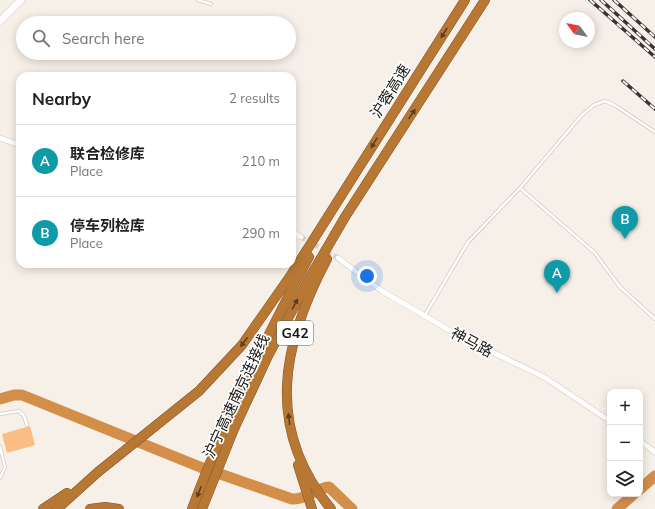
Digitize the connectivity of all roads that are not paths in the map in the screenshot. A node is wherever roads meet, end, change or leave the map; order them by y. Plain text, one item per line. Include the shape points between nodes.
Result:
1 (21, 0) edge
2 (198, 0) edge
3 (465, 0) edge
4 (485, 0) edge
5 (211, 4) dead end
6 (0, 21) edge
7 (655, 132) edge
8 (0, 138) edge
9 (16, 144) edge
10 (520, 188) junction
11 (361, 194) junction
12 (340, 197) junction
13 (296, 234) edge
14 (301, 237) tunnel mouth
15 (338, 258) tunnel mouth
16 (296, 267) edge
17 (295, 268) edge
18 (425, 316) junction
19 (655, 319) edge
20 (0, 414) edge
21 (607, 419) edge
22 (26, 425) dead end
23 (643, 443) edge
24 (0, 447) edge
25 (655, 452) edge
26 (214, 464) junction
27 (98, 472) junction
28 (0, 478) edge
29 (307, 484) junction
30 (311, 506) edge
31 (43, 509) edge
32 (57, 509) edge
33 (90, 509) edge
34 (119, 509) edge
35 (192, 509) edge
36 (202, 509) edge
37 (331, 509) edge

1 - 6 main road
2 - 5 lane
3 -> 12 highway, 沪蓉高速 / G42
11 -> 4 highway, 沪蓉高速 / G42
7 - 10 lane via 616,106 604,102 594,105 581,116
8 - 9 street
10 - 18 lane via 468,242
10 - 19 lane via 595,253 619,286
26 -> 11 highway, 沪宁高速南京连接线 / G42 via 327,246
29 -> 11 highway, G42 via 293,443 287,400 288,376 297,327 306,299
12 -> 16 highway, G42
12 - 26 highway, 沪宁高速南京连接线 / G42 via 277,316 243,387
13 - 14 street
15 - 18 street, 神马路 via 382,290
17 -> 27 highway, G42 via 242,345 199,391
18 - 21 street, 神马路 via 461,337 544,377
20 - 22 lane via 19,411 24,416
23 - 25 street
24 - 28 lane via 5,468
26 -> 35 highway, 沪宁高速南京连接线 / G42 via 205,475
26 - 36 highway, 沪宁高速南京连接线 / G42 via 214,478
27 - 31 highway
27 - 32 highway, G42
29 - 30 highway
29 - 37 highway, G42
33 - 34 highway

